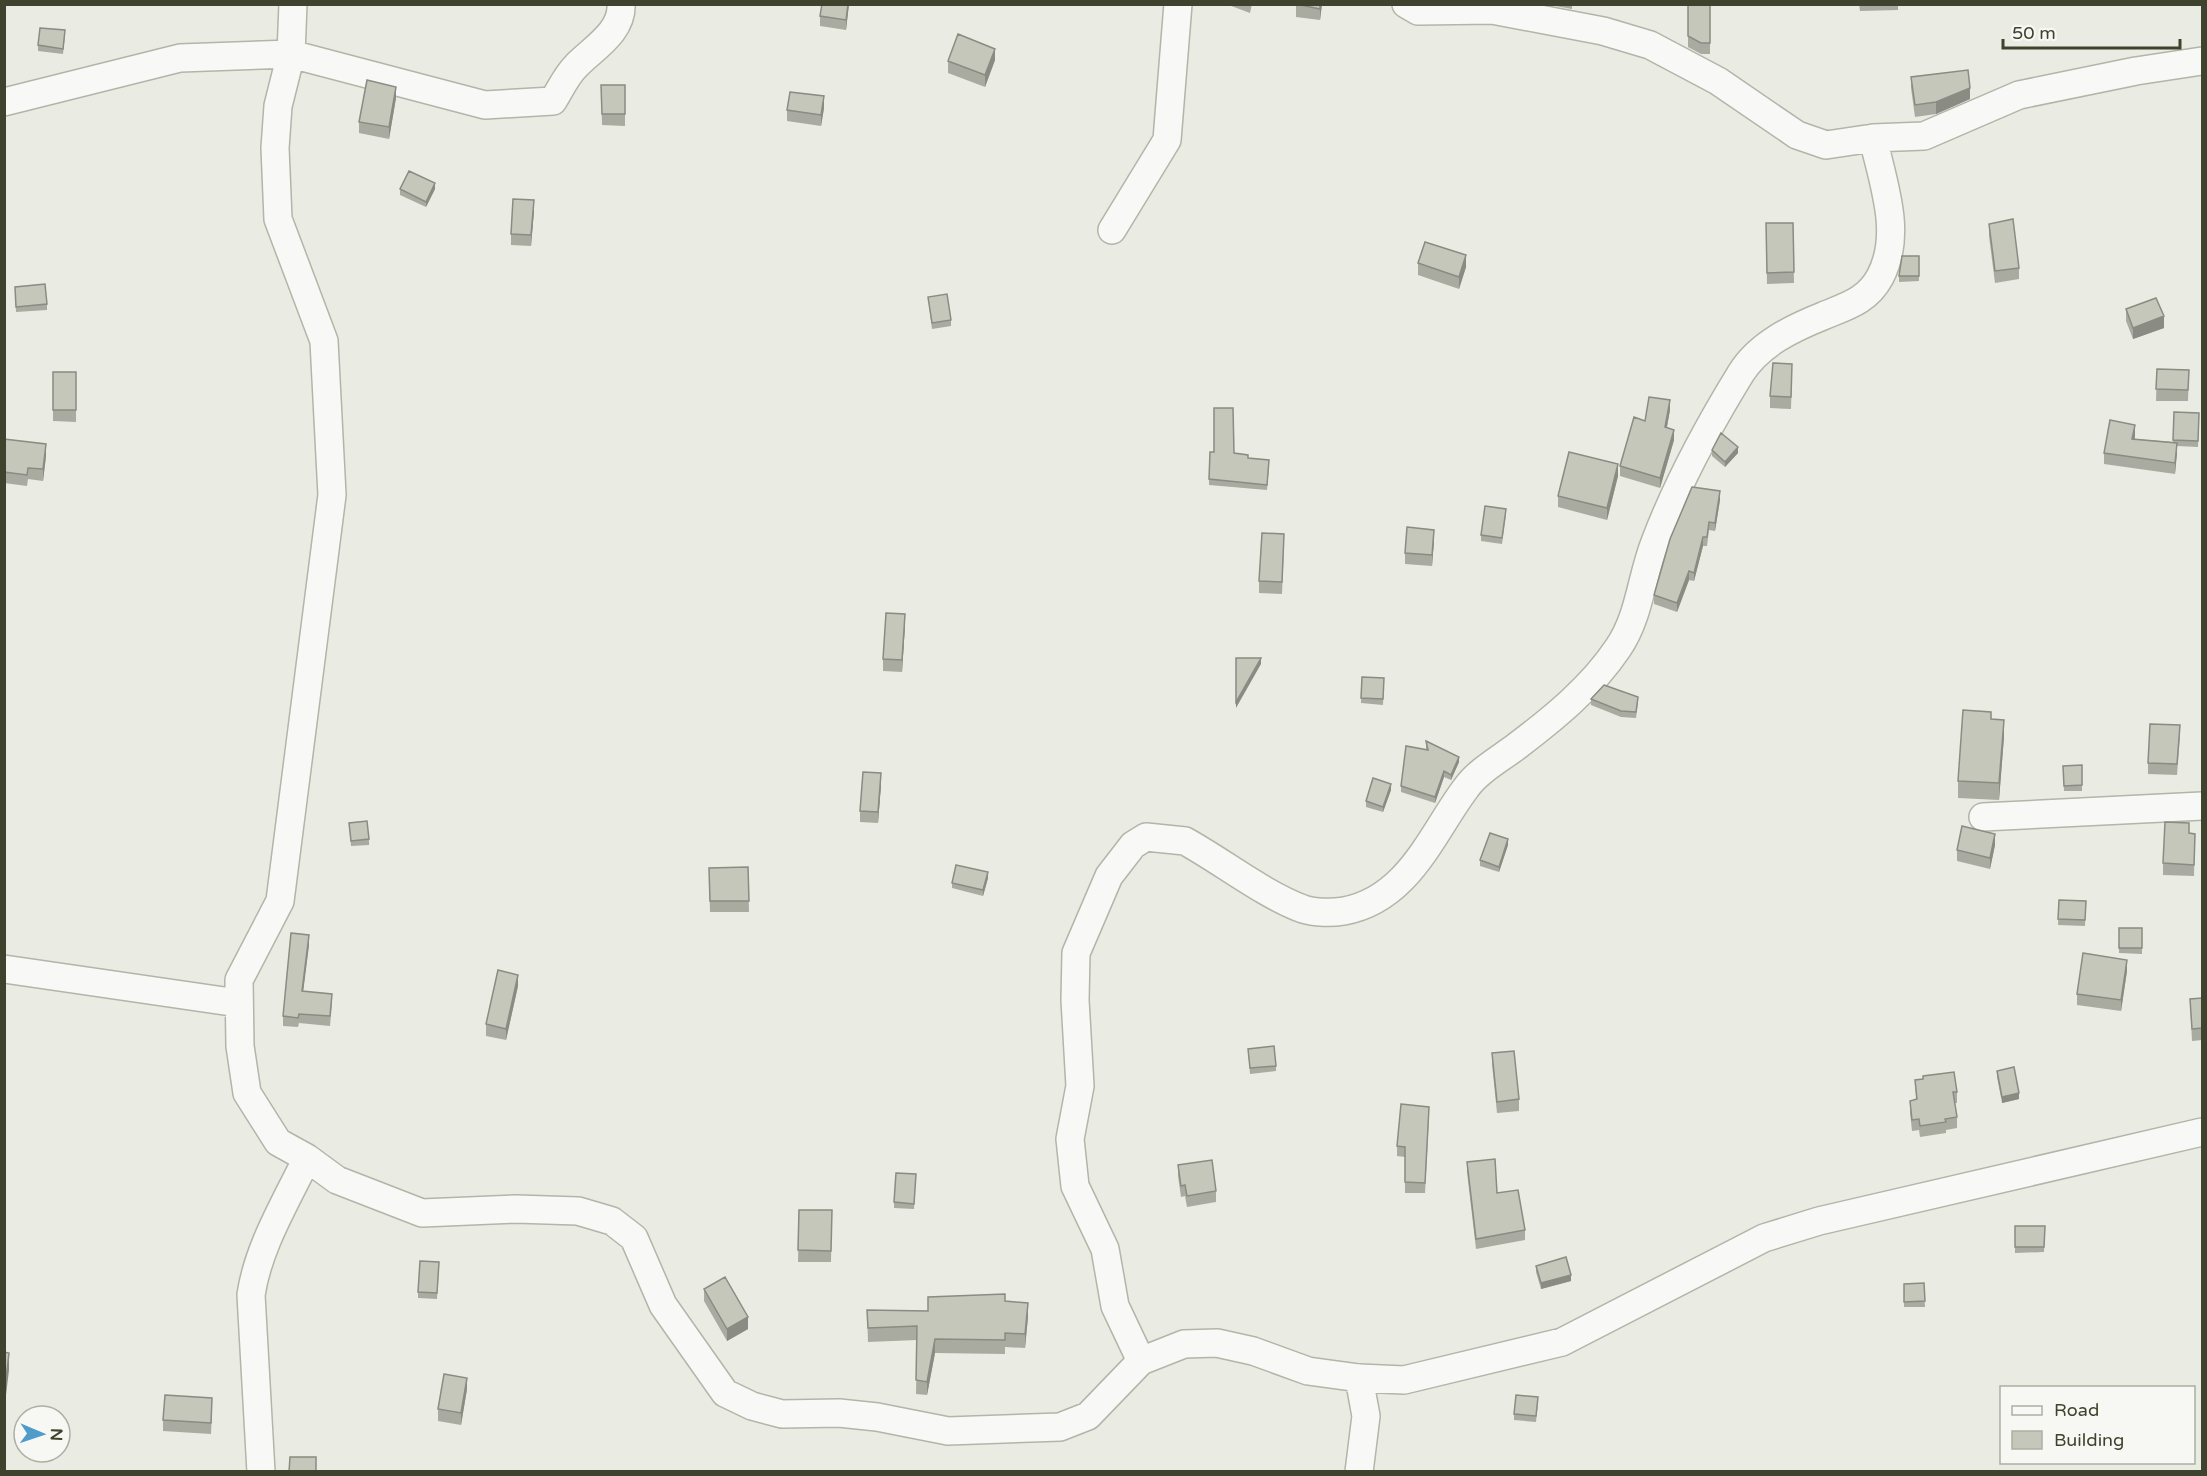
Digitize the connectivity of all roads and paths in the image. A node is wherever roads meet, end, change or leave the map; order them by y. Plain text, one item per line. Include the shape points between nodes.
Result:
1 (293, 4) edge
2 (621, 4) edge
3 (1178, 4) edge
4 (1406, 4) edge
5 (291, 54) junction
6 (2202, 61) edge
7 (4, 102) edge
8 (1873, 138) junction
9 (1112, 230) dead end
10 (2202, 806) edge
11 (1983, 817) dead end
12 (4, 969) edge
13 (238, 1003) junction
14 (2202, 1132) edge
15 (307, 1158) junction
16 (1141, 1361) junction
17 (1359, 1378) junction
18 (261, 1472) edge
19 (1359, 1472) edge

1 - 5 street
2 - 5 street via 621,13 600,47 575,67 553,101 484,105
3 - 9 street via 1167,140
4 - 8 street via 1419,11 1492,10 1627,38 1650,45 1718,81 1797,135 1826,145
5 - 7 street via 180,58
5 - 13 street via 278,106 278,219 324,341 332,495 280,901 239,980
6 - 8 street via 2019,95 1924,136
8 - 16 street via 1891,222 1890,249 1881,276 1867,296 1780,336 1743,369 1655,540 1636,611 1620,645 1594,681 1468,786 1425,854 1392,888 1343,911 1305,910 1185,841 1170,838 1146,837 1132,844 1109,876 1076,953 1080,1086 1070,1139 1075,1186 1105,1249 1115,1306
10 - 11 street
12 - 13 street
13 - 15 street via 247,1093 278,1142
14 - 17 street via 1819,1221 1764,1238 1562,1342 1404,1380
15 - 16 street via 337,1180 422,1213 578,1211 612,1221 634,1238 663,1305 725,1393 782,1414 858,1415 948,1431 1060,1426 1088,1416
15 - 18 street via 253,1278
16 - 17 street via 1184,1344 1217,1343 1308,1371
17 - 19 street via 1365,1416

